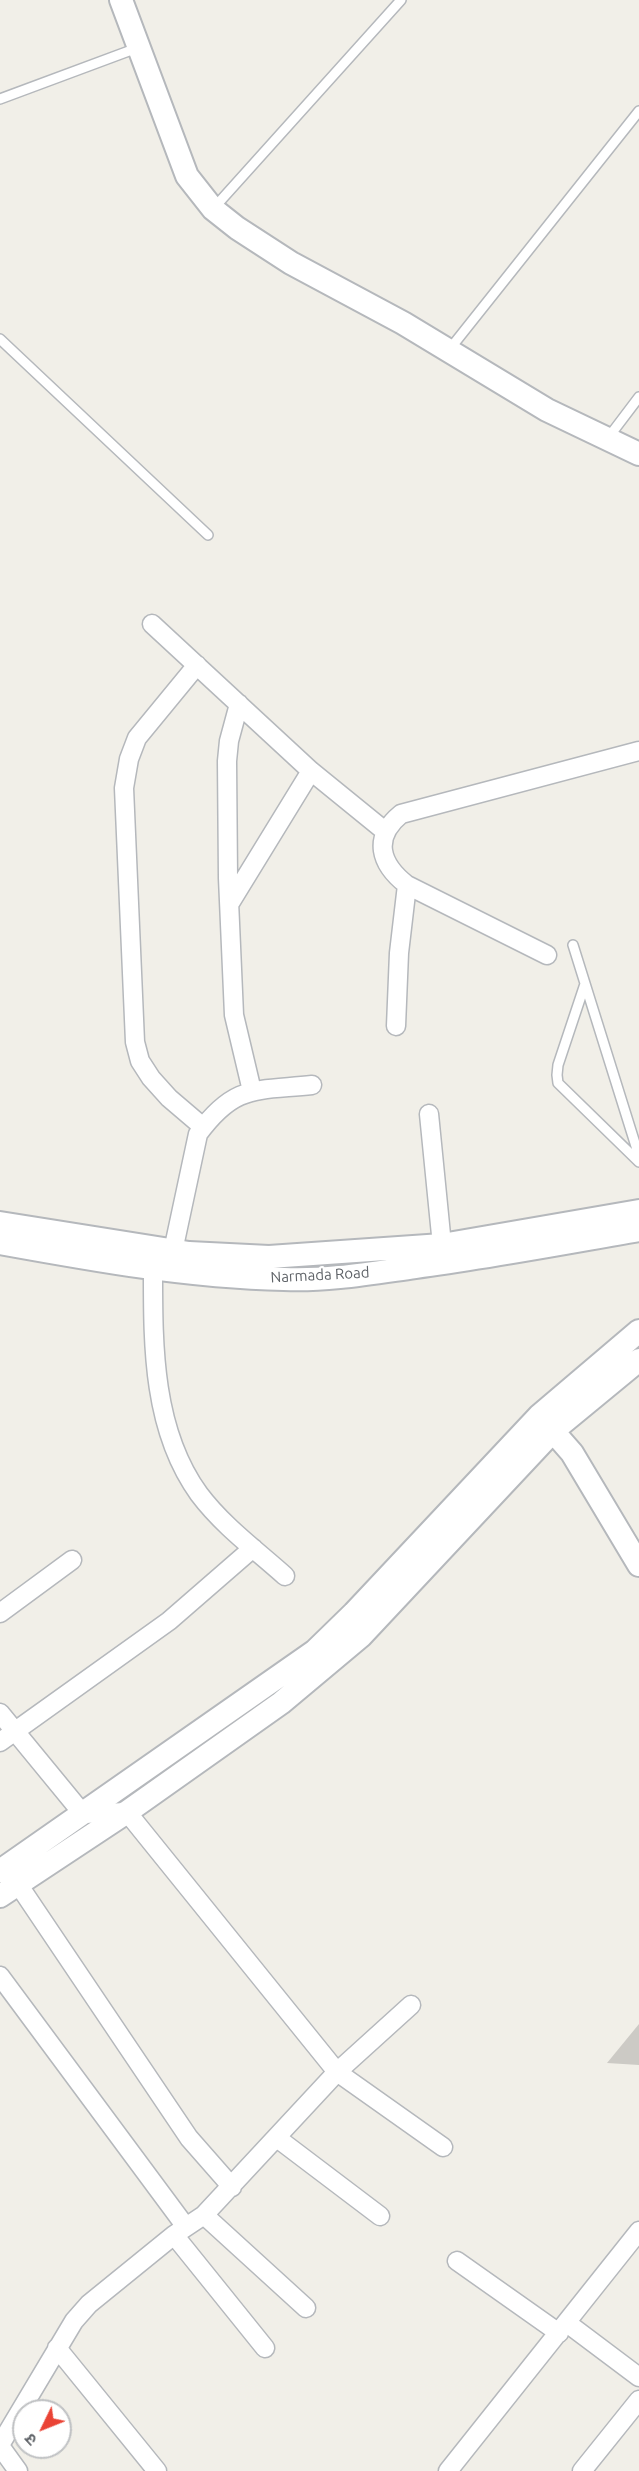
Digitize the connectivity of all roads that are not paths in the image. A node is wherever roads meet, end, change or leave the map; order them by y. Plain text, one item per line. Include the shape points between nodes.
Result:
1 (120, 0) edge
2 (402, 0) edge
3 (137, 48) junction
4 (0, 99) edge
5 (639, 111) edge
6 (213, 209) junction
7 (0, 339) edge
8 (449, 350) junction
9 (639, 397) edge
10 (608, 438) junction
11 (639, 454) edge
12 (208, 535) dead end
13 (152, 624) dead end
14 (197, 665) junction
15 (239, 704) junction
16 (639, 751) edge
17 (311, 771) junction
18 (386, 832) junction
19 (407, 885) junction
20 (230, 905) junction
21 (573, 945) dead end
22 (547, 955) dead end
23 (585, 984) junction
24 (396, 1026) dead end
25 (312, 1085) dead end
26 (252, 1091) junction
27 (429, 1114) dead end
28 (203, 1127) junction
29 (639, 1156) edge
30 (639, 1162) edge
31 (639, 1211) edge
32 (0, 1222) edge
33 (639, 1230) edge
34 (0, 1243) edge
35 (442, 1245) junction
36 (173, 1251) junction
37 (153, 1268) junction
38 (639, 1331) edge
39 (639, 1360) edge
40 (547, 1423) junction
41 (253, 1548) junction
42 (72, 1560) dead end
43 (639, 1565) edge
44 (285, 1576) dead end
45 (0, 1613) edge
46 (0, 1713) edge
47 (15, 1731) junction
48 (0, 1742) edge
49 (127, 1812) junction
50 (84, 1814) junction
51 (6, 1884) edge
52 (0, 1976) edge
53 (411, 2005) dead end
54 (337, 2073) junction
55 (277, 2138) junction
56 (444, 2147) dead end
57 (232, 2187) junction
58 (204, 2215) junction
59 (380, 2216) dead end
60 (180, 2231) junction
61 (639, 2231) edge
62 (457, 2261) dead end
63 (306, 2308) dead end
64 (563, 2328) junction
65 (57, 2348) junction
66 (265, 2348) dead end
67 (639, 2377) edge
68 (639, 2400) edge
69 (0, 2446) edge
70 (11, 2468) edge
71 (157, 2471) edge
72 (448, 2471) edge
73 (582, 2471) edge

1 - 3 street
2 - 6 lane
3 - 4 lane
3 - 6 street via 187,176
5 - 8 lane
6 - 8 street via 291,263
7 - 12 lane
8 - 10 street via 547,410
9 - 10 lane
10 - 11 street
13 - 14 street
14 - 15 street
14 - 28 street via 137,738 129,759 123,805 135,1042 140,1062 151,1078
15 - 17 street
15 - 20 street via 227,760
16 - 18 street via 401,814
17 - 18 street
17 - 20 street
18 - 19 street via 385,863
19 - 22 street
19 - 24 street
20 - 26 street via 234,1015
21 - 23 lane
23 - 29 lane
23 - 30 lane via 558,1065 558,1083
25 - 26 street
26 - 28 street via 223,1105
27 - 35 street
28 - 36 street via 198,1134
31 - 35 street
32 - 36 street
33 - 37 street, Narmada Road via 369,1274 286,1280
34 - 37 street, Narmada Road
35 - 36 street via 269,1257
37 - 41 street via 153,1344 171,1442 201,1496
38 - 40 street
39 - 40 street
40 - 43 street via 572,1453
40 - 49 street via 361,1636 281,1703
40 - 50 street via 315,1651
41 - 44 street
41 - 47 street via 170,1621
42 - 45 street
46 - 47 street
47 - 48 street
47 - 50 street
49 - 50 street
49 - 51 street
49 - 54 street
50 - 51 street
51 - 57 street via 189,2138
52 - 60 street
53 - 54 street
54 - 55 street
54 - 56 street
55 - 57 street
55 - 59 street
57 - 58 street
58 - 60 street
58 - 63 street
60 - 65 street via 89,2304
60 - 66 street
61 - 64 street
62 - 64 street
64 - 67 street
64 - 72 street
65 - 69 street
65 - 71 street
68 - 73 street
69 - 70 street

